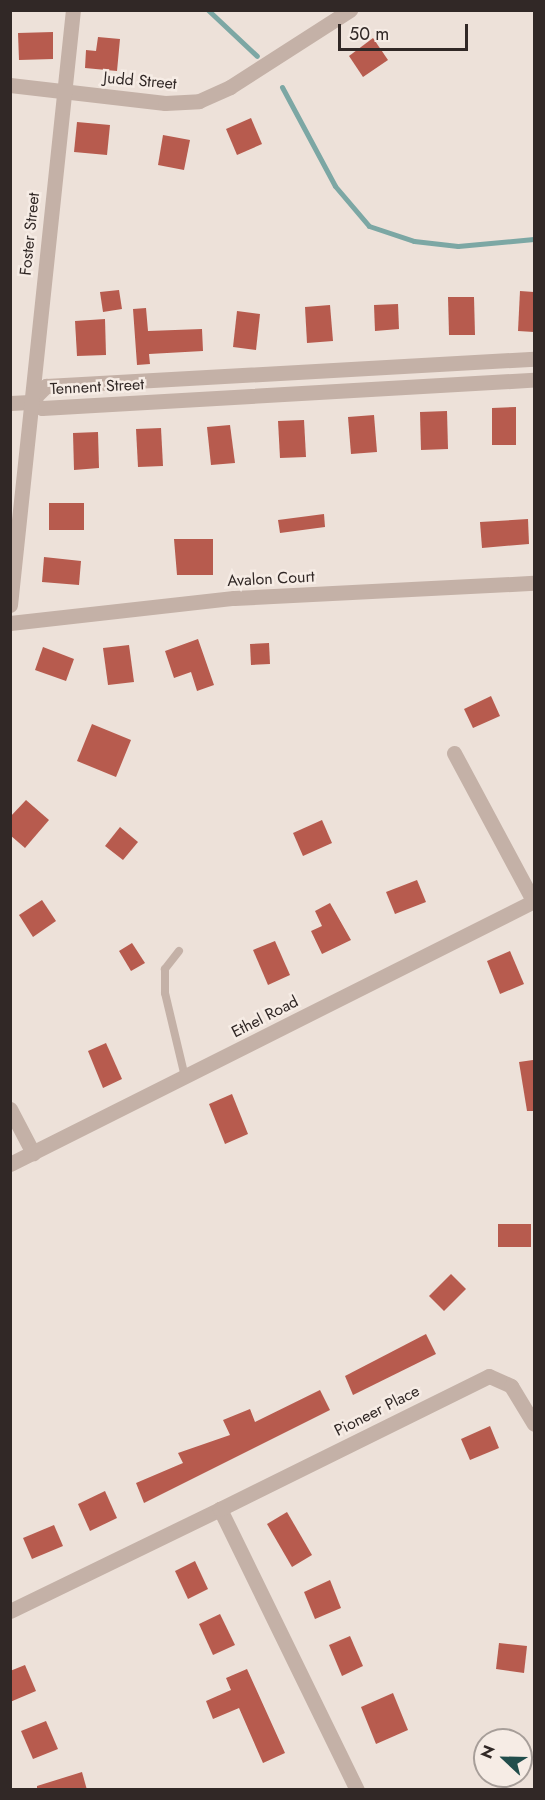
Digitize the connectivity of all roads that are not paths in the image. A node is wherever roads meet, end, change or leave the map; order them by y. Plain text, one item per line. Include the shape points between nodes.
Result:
1 (74, 10) edge
2 (350, 10) edge
3 (10, 85) edge
4 (64, 92) junction
5 (534, 359) edge
6 (534, 380) edge
7 (30, 402) junction
8 (10, 403) edge
9 (534, 583) edge
10 (10, 605) edge
11 (10, 623) edge
12 (454, 753) dead end
13 (534, 901) edge
14 (179, 951) dead end
15 (185, 1077) junction
16 (10, 1109) edge
17 (33, 1153) junction
18 (10, 1164) edge
19 (534, 1424) edge
20 (220, 1509) junction
21 (10, 1611) edge
22 (357, 1790) edge

1 - 4 street, Foster Street
2 - 4 street, Judd Street via 230,87 199,101 165,103
3 - 4 street, Judd Street
4 - 7 street, Foster Street
5 - 7 street, Tennent Street via 46,386
6 - 7 street, Tennent Street via 42,408
7 - 8 street
7 - 10 street, Foster Street
9 - 11 street, Avalon Court via 234,598
12 - 13 street
13 - 15 street, Ethel Road
14 - 15 lane via 165,969 165,993
15 - 17 street, Ethel Road
16 - 17 street
17 - 18 street, Ethel Road
19 - 20 street, Pioneer Place via 511,1386 489,1376
20 - 21 street, Pioneer Place
20 - 22 street

